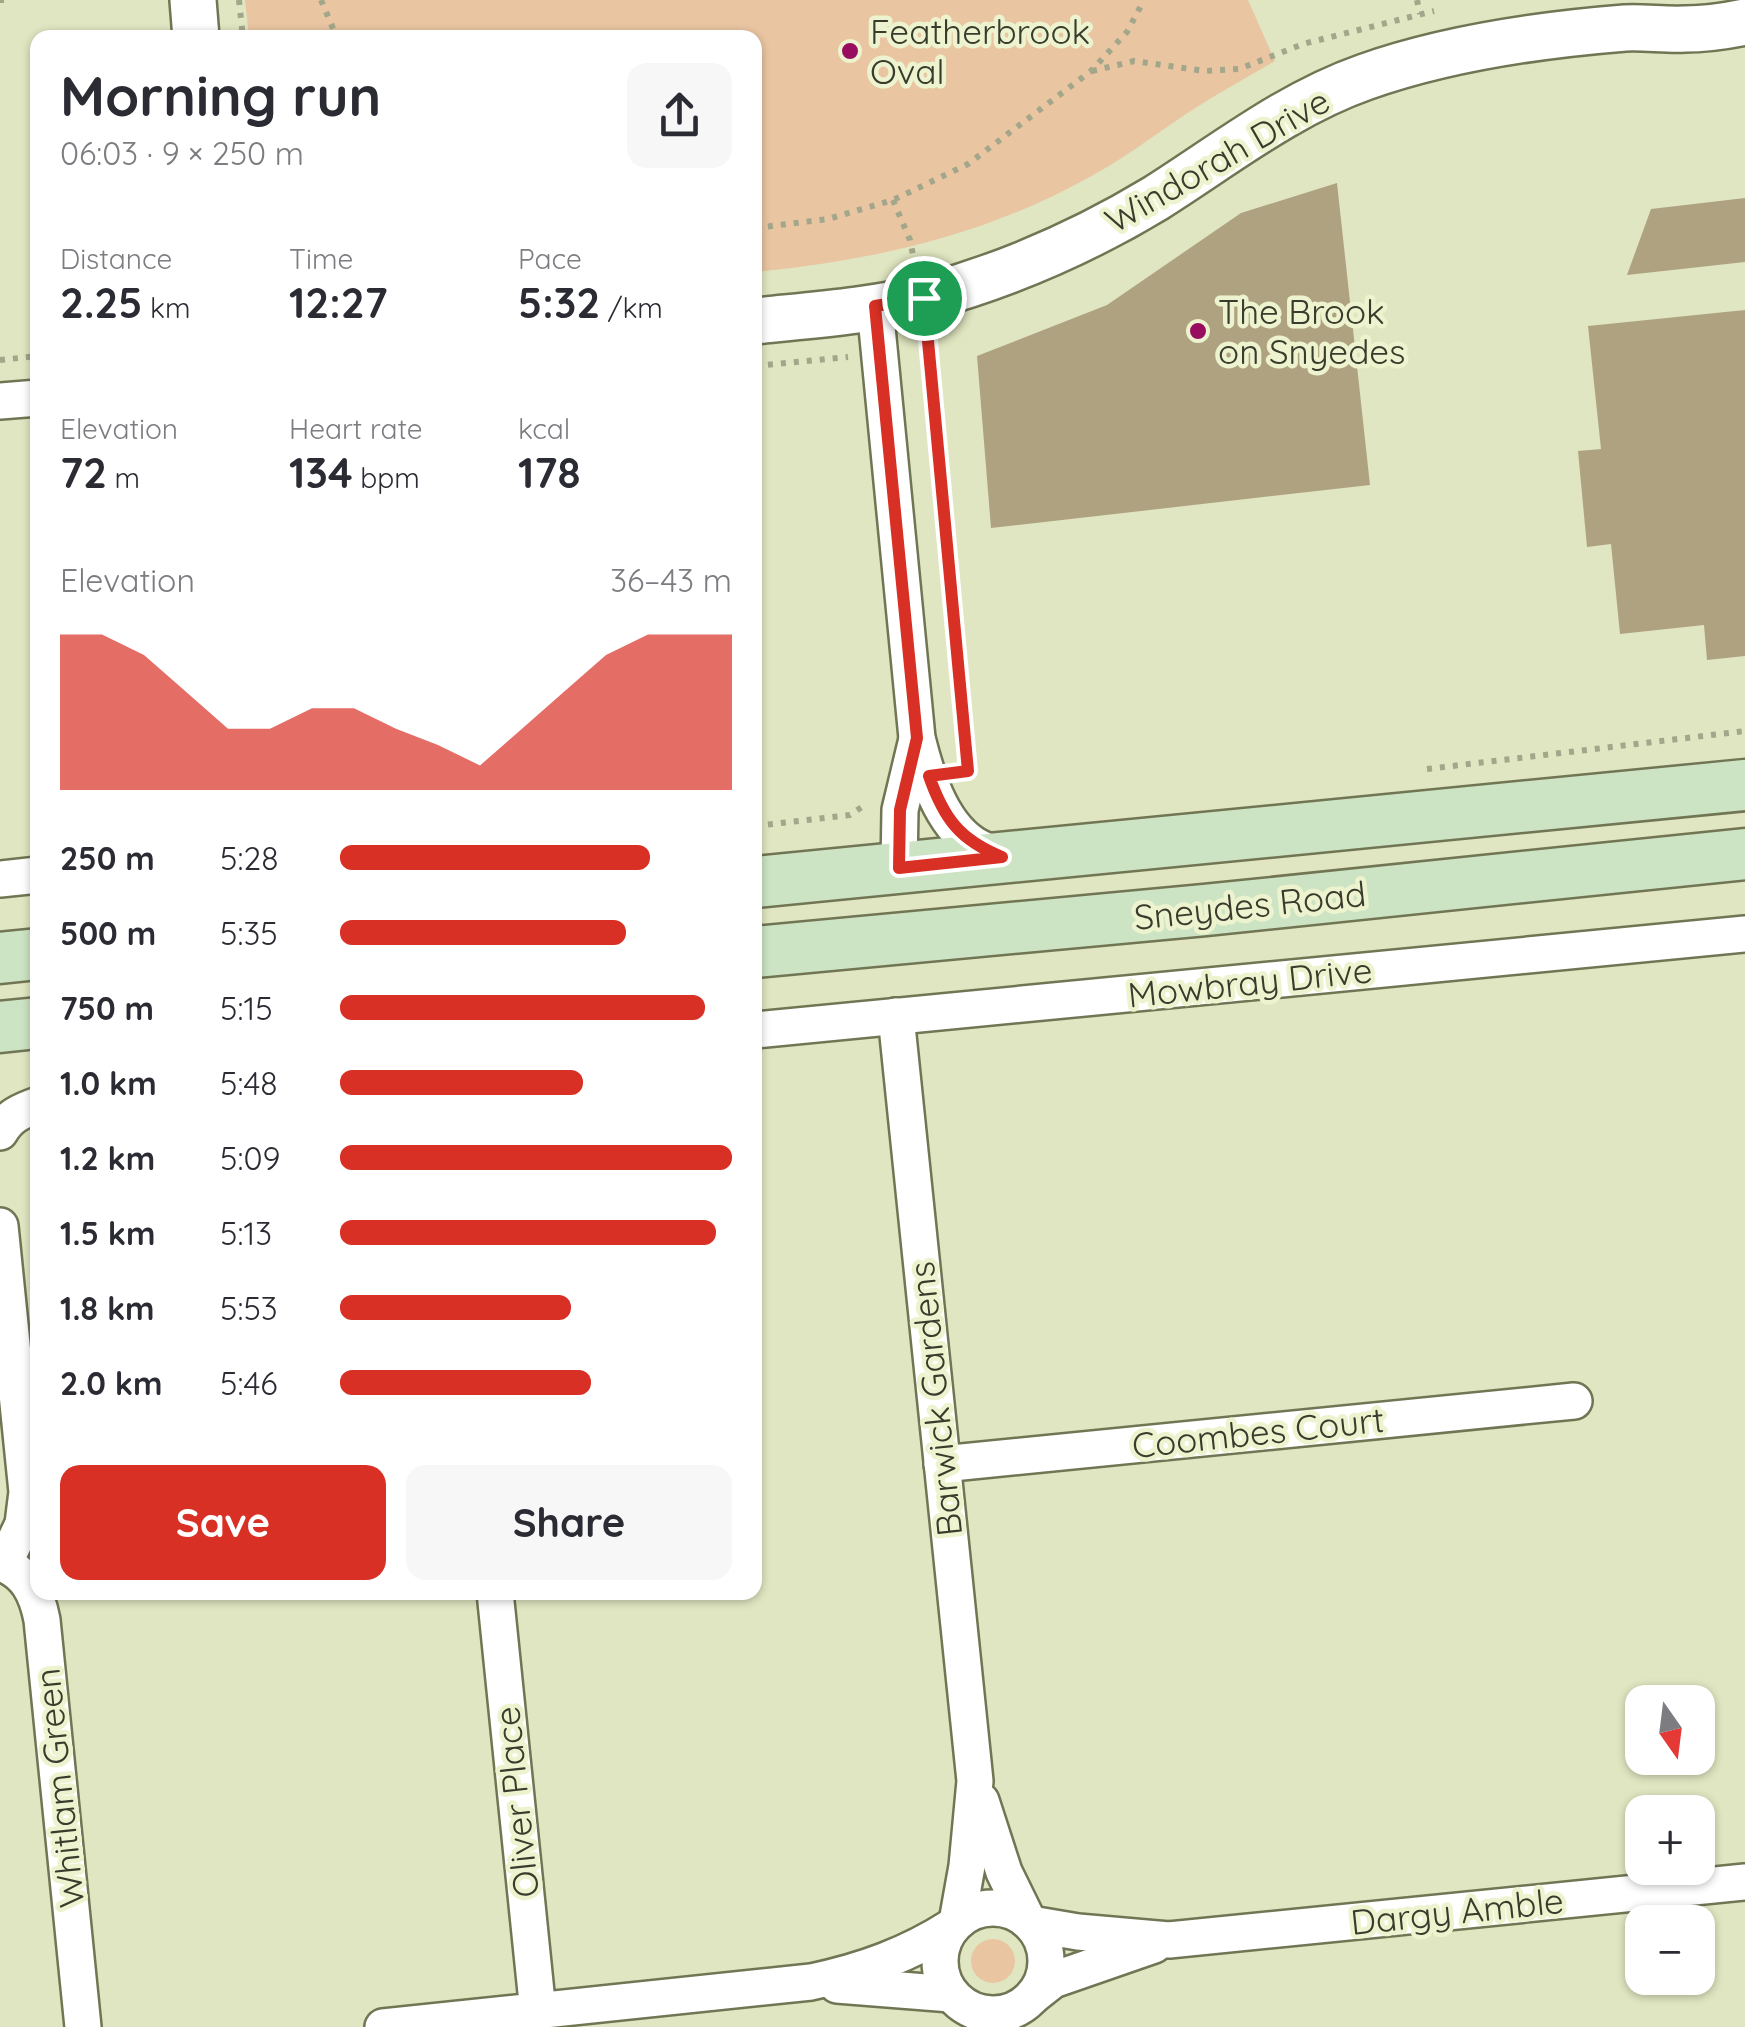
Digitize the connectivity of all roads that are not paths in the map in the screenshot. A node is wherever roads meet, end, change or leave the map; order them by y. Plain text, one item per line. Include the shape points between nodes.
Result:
1 (192, 0) edge
2 (1745, 22) edge
3 (1685, 29) junction
4 (195, 30) edge
5 (1745, 47) edge
6 (875, 306) junction
7 (762, 320) edge
8 (30, 399) edge
9 (0, 402) edge
10 (917, 738) junction
11 (1730, 783) edge
12 (1745, 854) edge
13 (1002, 857) junction
14 (899, 868) junction
15 (30, 877) edge
16 (0, 879) edge
17 (762, 881) edge
18 (991, 929) junction
19 (1745, 934) edge
20 (762, 951) edge
21 (30, 955) edge
22 (0, 958) edge
23 (896, 1016) junction
24 (30, 1024) edge
25 (0, 1027) edge
26 (762, 1029) edge
27 (30, 1107) edge
28 (0, 1132) edge
29 (0, 1226) edge
30 (1574, 1401) dead end
31 (942, 1464) junction
32 (2, 1564) edge
33 (30, 1587) edge
34 (36, 1600) edge
35 (496, 1600) edge
36 (975, 1781) junction
37 (1745, 1882) edge
38 (1030, 1923) junction
39 (955, 1924) junction
40 (1169, 1940) junction
41 (811, 1982) junction
42 (960, 2007) edge
43 (1029, 2007) edge
44 (538, 2012) junction
45 (83, 2027) edge
46 (384, 2027) edge

1 - 4 street
2 - 3 street, Windorah Drive
3 - 5 street, Windorah Drive
3 - 6 street, Windorah Drive via 1627,28 1526,40 1362,78 1267,125 1156,198 1047,255 924,298
6 - 7 street, Windorah Drive
6 - 10 street
8 - 9 street
10 - 13 street via 954,826
10 - 14 street via 898,824
11 - 13 main road, Sneydes Road
12 - 18 main road, Sneydes Road
13 - 14 main road, Sneydes Road
14 - 17 main road, Sneydes Road
14 - 18 main road via 922,890
15 - 16 street
18 - 20 main road, Sneydes Road
19 - 23 street, Mowbray Drive
21 - 22 main road
23 - 26 street, Mowbray Drive
23 - 31 street, Barwick Gardens
24 - 25 main road
27 - 28 street
29 - 32 street via 27,1492 23,1524
30 - 31 street, Coombes Court
31 - 36 street, Barwick Gardens
32 - 33 street, Whitlam Green
34 - 45 street, Whitlam Green
35 - 44 street, Oliver Place
36 - 38 street, Barwick Gardens via 1004,1872
36 - 39 street, Barwick Gardens
37 - 40 street, Dargy Amble
38 - 39 street via 996,1908
38 - 40 street, Dargy Amble
38 - 43 street via 1046,1960
39 - 41 street via 878,1964
39 - 42 street via 940,1961
40 - 43 street, Dargy Amble via 1053,1980
41 - 42 street
41 - 44 street
42 - 43 street via 988,2014
44 - 46 street

